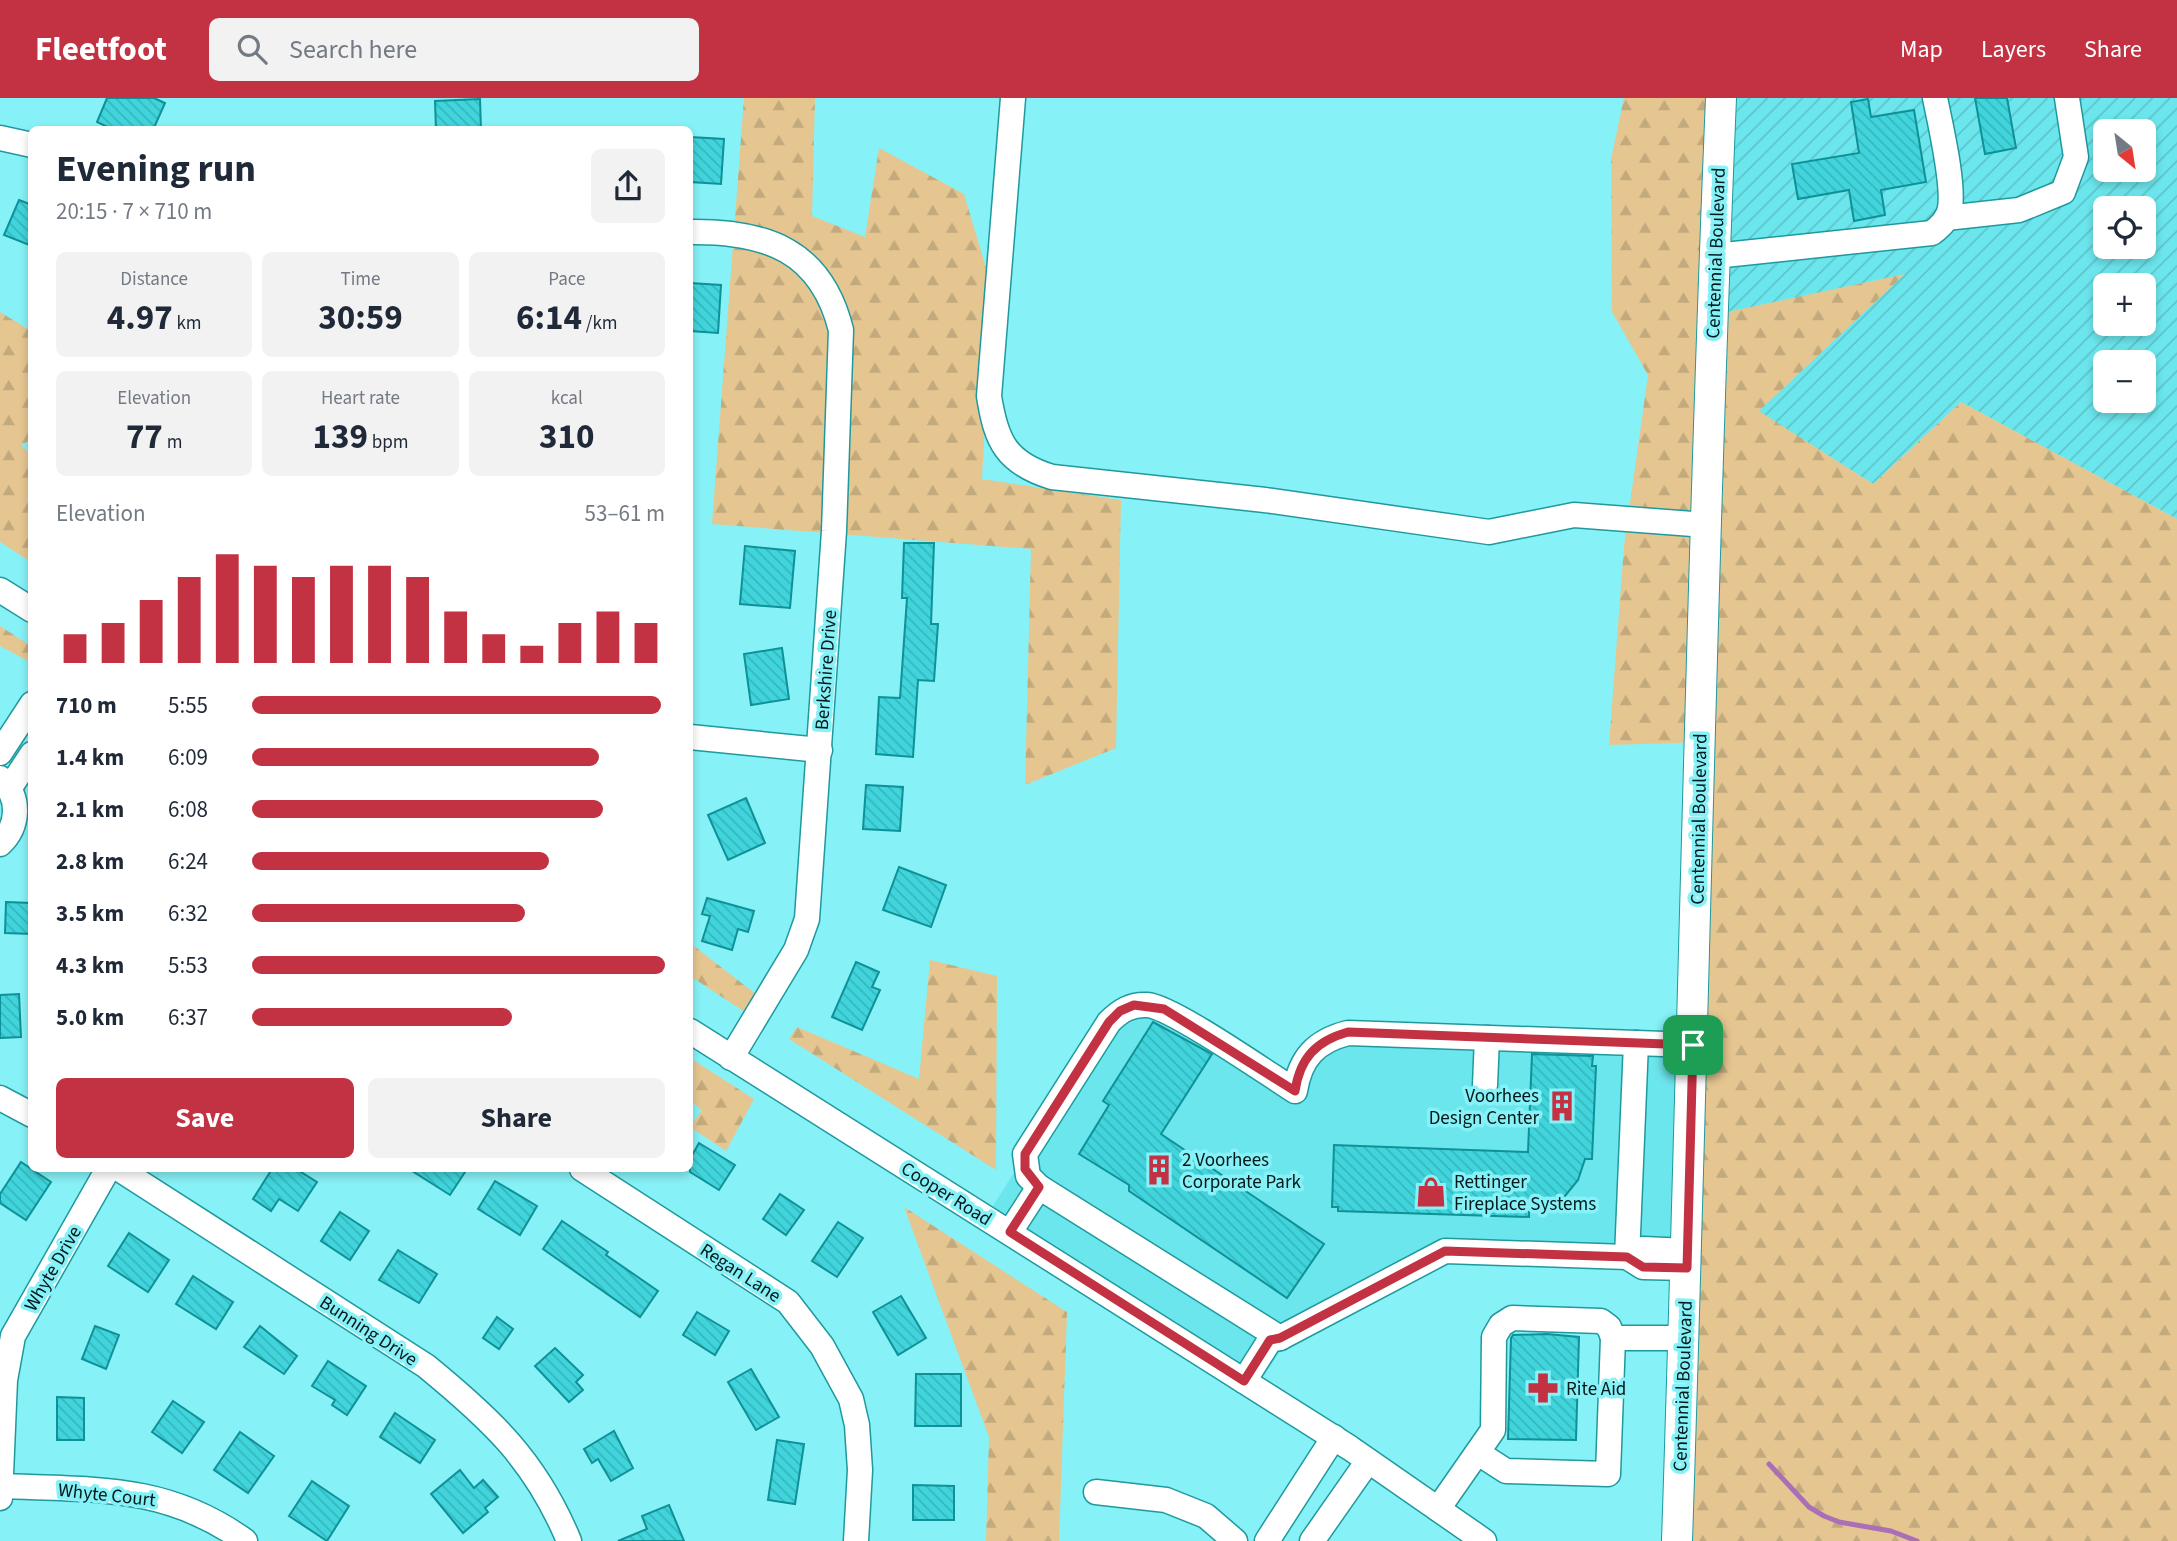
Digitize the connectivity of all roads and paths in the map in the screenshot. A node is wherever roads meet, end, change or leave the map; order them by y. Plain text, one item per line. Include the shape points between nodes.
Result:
1 (1013, 98) edge
2 (1721, 98) edge
3 (1935, 98) edge
4 (2067, 98) edge
5 (0, 138) edge
6 (28, 144) edge
7 (1946, 218) junction
8 (693, 232) edge
9 (1715, 256) junction
10 (1706, 525) junction
11 (0, 590) edge
12 (28, 608) edge
13 (28, 710) edge
14 (693, 737) edge
15 (820, 750) junction
16 (0, 753) edge
17 (28, 758) edge
18 (5, 783) edge
19 (15, 833) edge
20 (693, 1033) edge
21 (1487, 1038) junction
22 (1636, 1043) junction
23 (1693, 1045) junction
24 (731, 1058) junction
25 (1485, 1085) dead end
26 (0, 1098) edge
27 (28, 1113) edge
28 (106, 1172) edge
29 (124, 1172) edge
30 (587, 1172) edge
31 (1039, 1187) junction
32 (1010, 1232) junction
33 (1627, 1257) junction
34 (1687, 1260) junction
35 (1280, 1338) junction
36 (1613, 1338) junction
37 (1683, 1338) junction
38 (1250, 1384) junction
39 (1334, 1437) junction
40 (1478, 1452) junction
41 (1368, 1461) junction
42 (1, 1486) edge
43 (1096, 1492) dead end
44 (0, 1498) edge
45 (1438, 1509) junction
46 (245, 1541) edge
47 (569, 1541) edge
48 (856, 1541) edge
49 (1235, 1541) edge
50 (1267, 1541) edge
51 (1312, 1541) edge
52 (1484, 1541) edge
53 (1677, 1541) edge

1 - 10 street via 989,396 993,424 1004,447 1027,469 1052,477 1489,532 1574,515
2 - 9 main road, Centennial Boulevard
3 - 7 street via 1948,164 1950,212
4 - 7 street via 2076,157 2063,192 2019,210
5 - 6 street
7 - 9 street via 1932,233
8 - 15 street, Berkshire Drive via 773,243 794,252 834,305 841,330 835,531
9 - 10 main road, Centennial Boulevard
10 - 23 main road, Centennial Boulevard
11 - 12 street
13 - 16 street
14 - 15 street
15 - 24 street, Berkshire Drive via 807,919 796,950
17 - 18 street
18 - 19 street via 15,806
20 - 24 street, Cooper Road
21 - 22 street
21 - 25 street
21 - 31 street via 1348,1032 1317,1046 1305,1059 1295,1091 1164,1009 1134,1005 1109,1022 1025,1154 1025,1169
22 - 23 street
22 - 33 street
23 - 34 main road, Centennial Boulevard
24 - 32 street, Cooper Road
26 - 27 street
28 - 42 street, Whyte Drive via 13,1336 5,1380
29 - 47 street, Bunning Drive via 426,1366 473,1404 536,1474
30 - 48 street, Regan Lane via 788,1302 822,1346 851,1399 857,1424
31 - 32 street
31 - 35 street
32 - 38 street, Cooper Road
33 - 34 street via 1643,1249
33 - 35 street via 1445,1251
34 - 37 main road, Centennial Boulevard
35 - 38 street via 1270,1340
36 - 37 street
36 - 40 street via 1601,1321 1512,1318 1502,1325 1494,1337 1493,1430
36 - 40 street via 1608,1474 1506,1471
37 - 53 main road, Centennial Boulevard
38 - 39 street, Cooper Road
39 - 41 street, Cooper Road
39 - 50 street
40 - 45 street
41 - 45 street, Cooper Road
41 - 51 street
42 - 44 street, Whyte Drive
42 - 46 street, Whyte Court via 155,1496 221,1524
43 - 49 street via 1166,1500 1206,1516
45 - 52 street, Cooper Road

